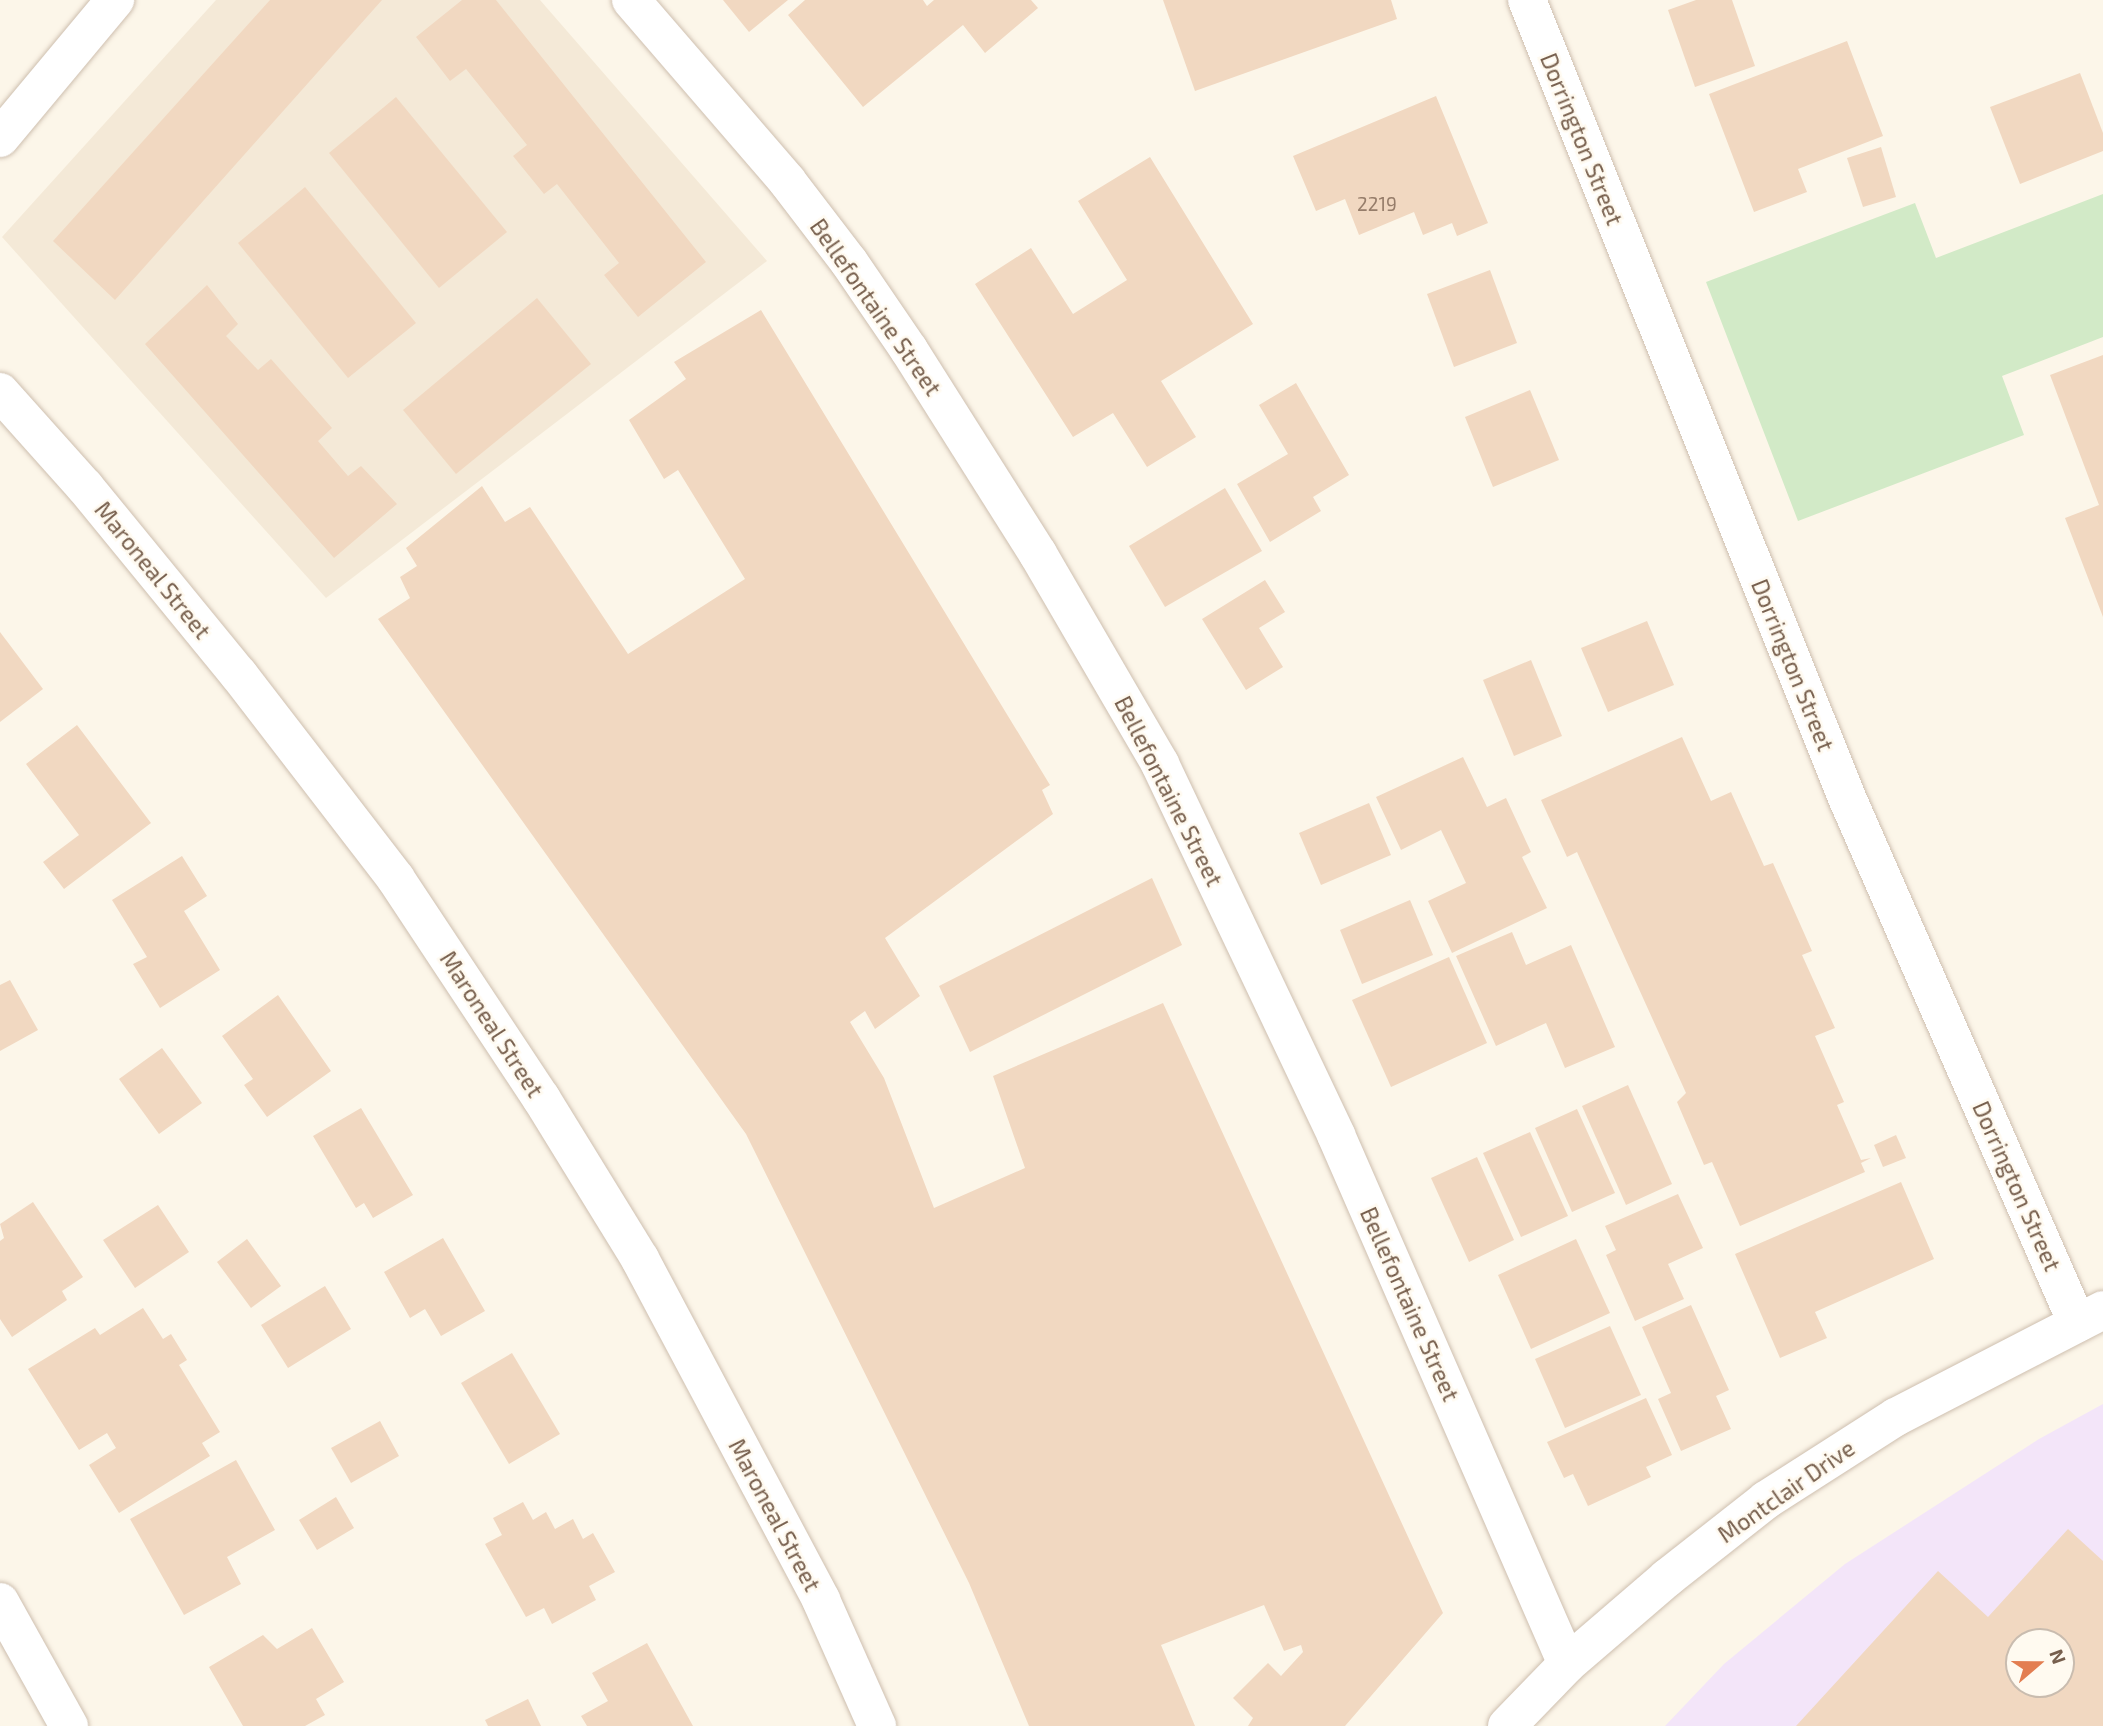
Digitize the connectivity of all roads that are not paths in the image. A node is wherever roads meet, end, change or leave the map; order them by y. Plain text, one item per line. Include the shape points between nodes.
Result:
1 (115, 0) edge
2 (631, 0) edge
3 (1527, 0) edge
4 (0, 138) edge
5 (0, 392) edge
6 (2090, 1316) edge
7 (0, 1602) edge
8 (1567, 1664) junction
9 (69, 1726) edge
10 (877, 1726) edge
11 (1507, 1726) edge

1 - 4 street
2 - 8 street, Bellefontaine Street via 849,262 1038,554 1160,764 1336,1135
3 - 6 street, Dorrington Street via 1848,800
5 - 10 street, Maroneal Street via 85,487 239,675 396,879 541,1098 640,1259 821,1600
6 - 8 street, Montclair Drive via 1896,1417 1766,1500
7 - 9 street
8 - 11 street, Montclair Drive

